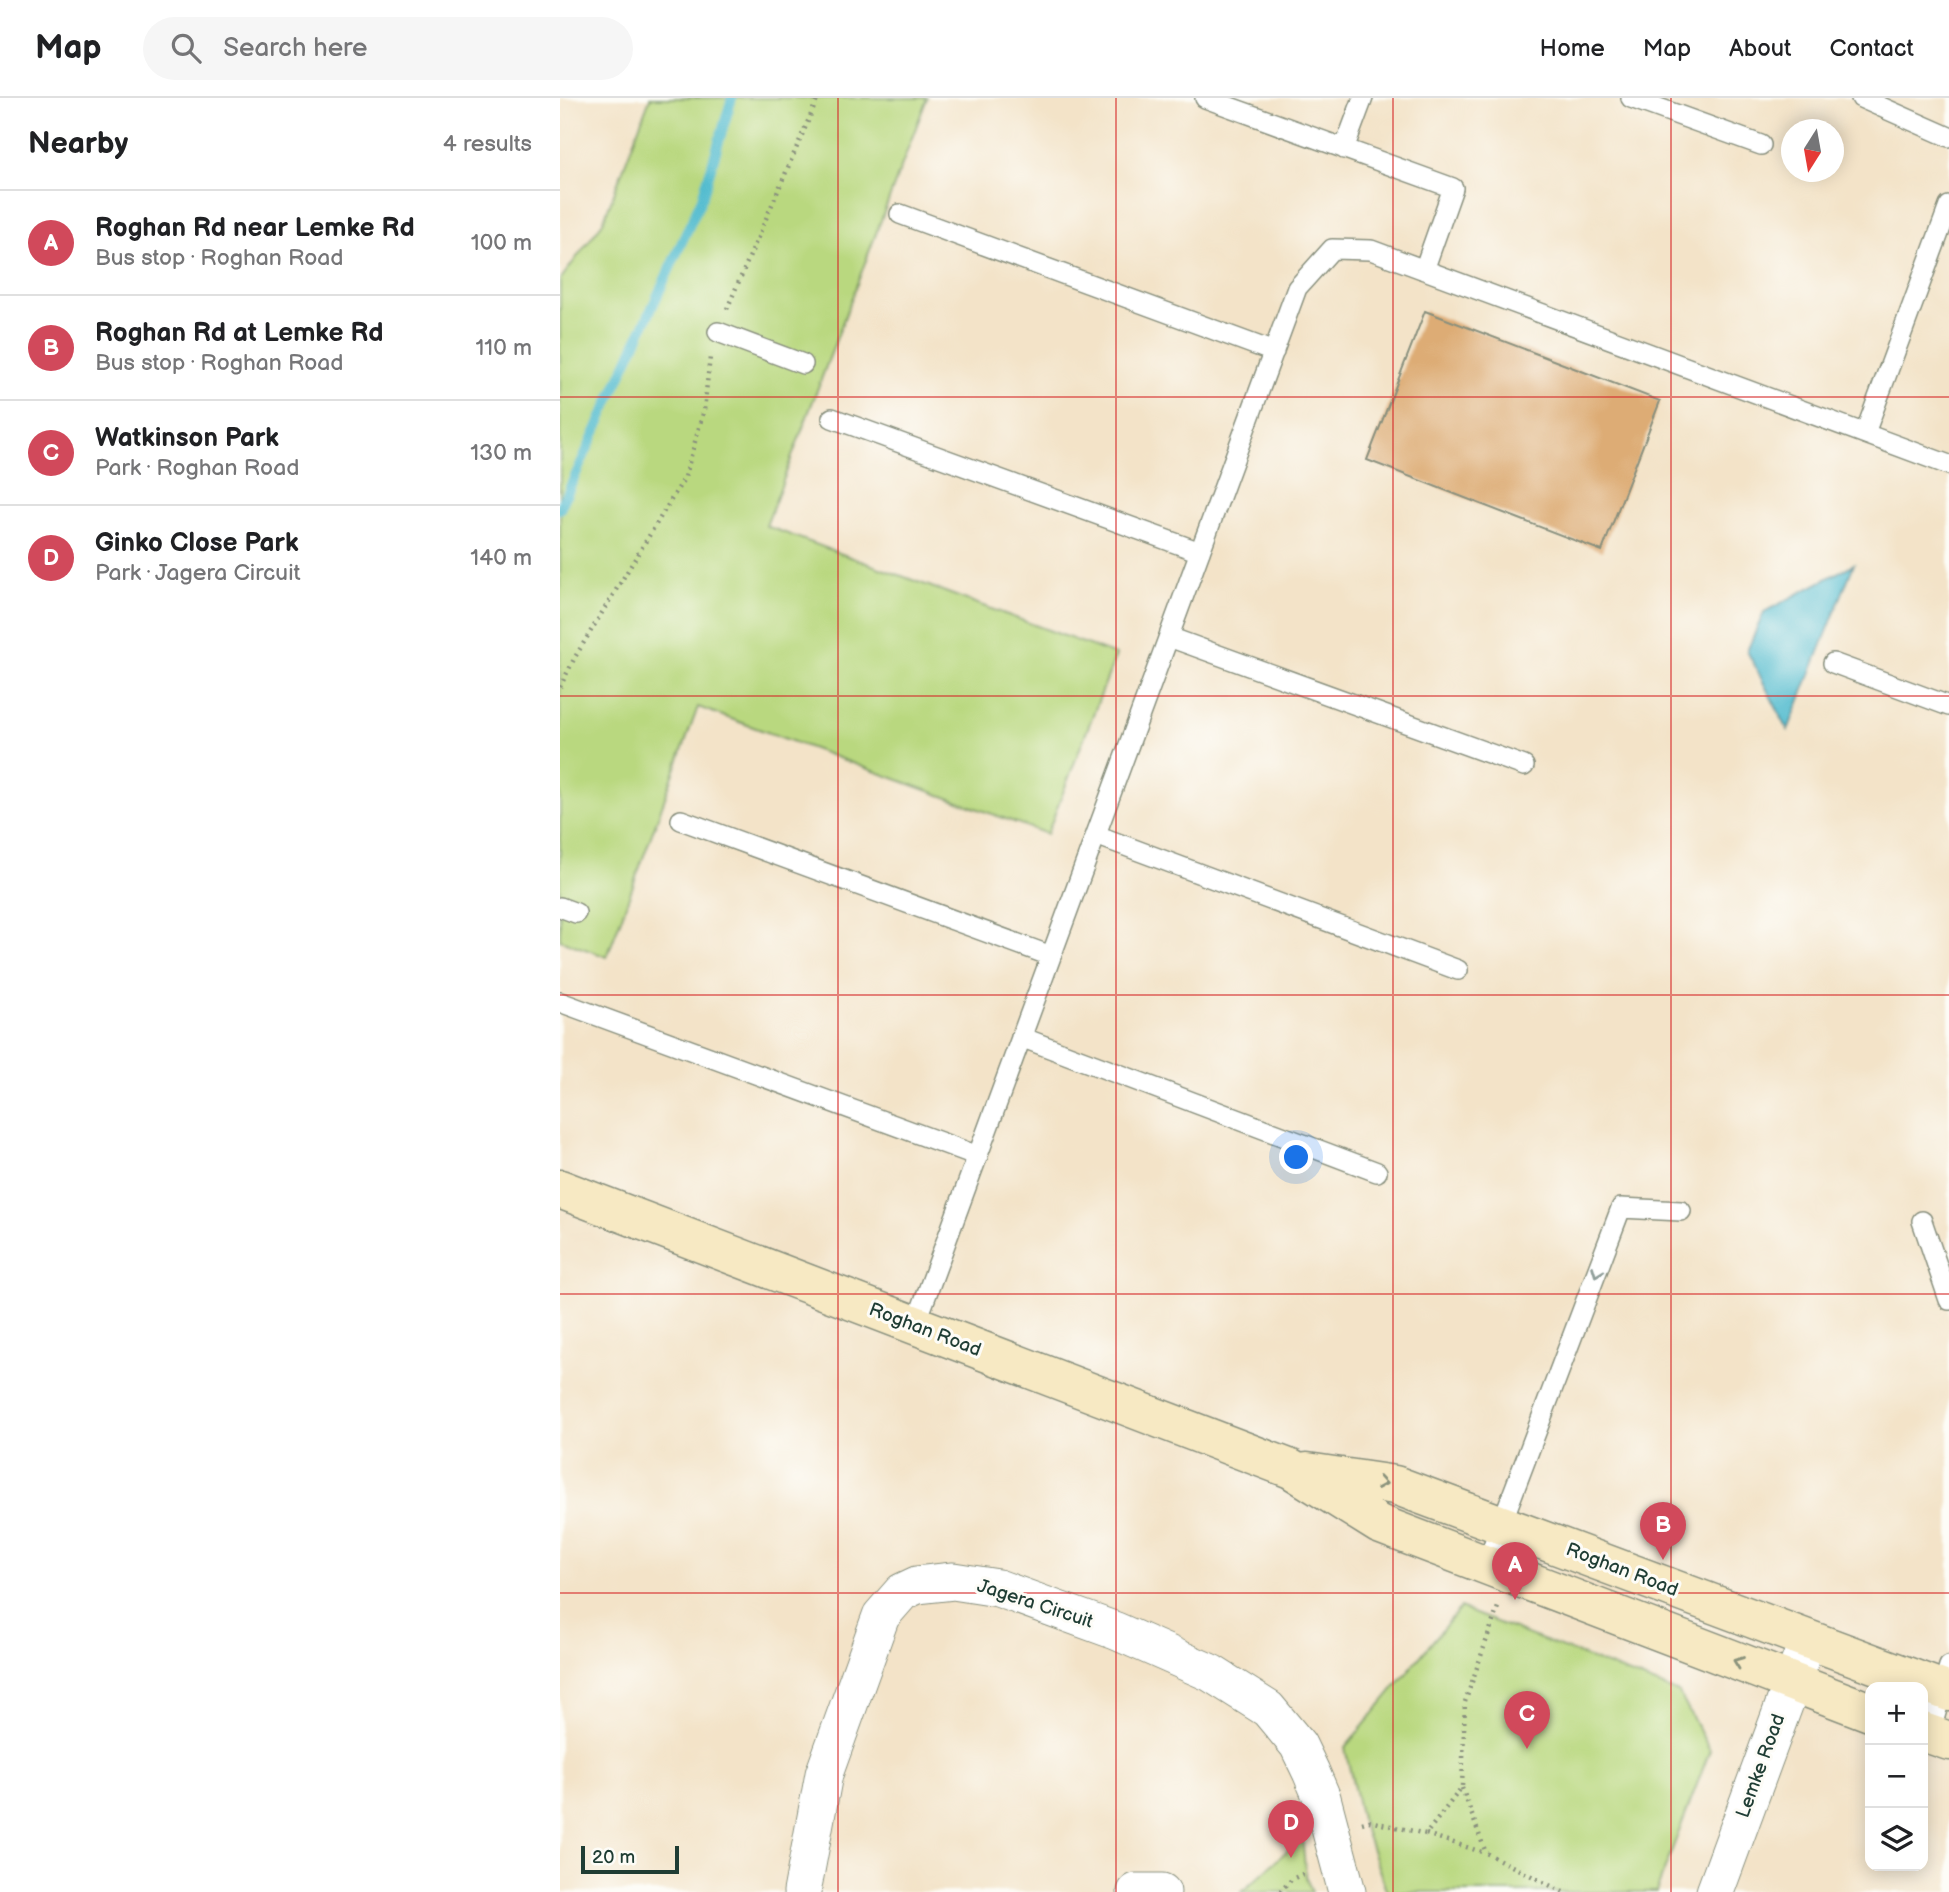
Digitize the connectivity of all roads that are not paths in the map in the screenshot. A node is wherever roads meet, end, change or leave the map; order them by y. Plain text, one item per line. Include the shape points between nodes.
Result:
1 (1205, 98) edge
2 (1363, 98) edge
3 (1631, 98) edge
4 (1861, 98) edge
5 (1949, 137) edge
6 (1761, 145) dead end
7 (1344, 149) junction
8 (1948, 213) edge
9 (900, 214) dead end
10 (1424, 270) junction
11 (718, 332) road end
12 (1273, 352) junction
13 (803, 364) dead end
14 (832, 418) dead end
15 (1865, 433) junction
16 (1949, 465) edge
17 (1200, 552) junction
18 (1168, 637) junction
19 (1833, 663) dead end
20 (1949, 706) edge
21 (1524, 766) dead end
22 (681, 820) dead end
23 (1096, 835) junction
24 (1051, 956) junction
25 (1458, 970) dead end
26 (560, 1002) edge
27 (1021, 1037) junction
28 (978, 1156) junction
29 (1377, 1172) dead end
30 (560, 1189) edge
31 (1681, 1211) dead end
32 (1922, 1221) dead end
33 (1949, 1300) edge
34 (915, 1326) junction
35 (1291, 1469) junction
36 (1502, 1525) junction
37 (1493, 1583) junction
38 (1808, 1640) junction
39 (1947, 1682) edge
40 (1792, 1683) junction
41 (1865, 1710) edge
42 (1934, 1736) edge
43 (802, 1892) edge
44 (1136, 1892) edge
45 (1162, 1892) edge
46 (1347, 1892) edge
47 (1715, 1892) edge

1 - 7 lane
2 - 7 lane
3 - 6 lane
4 - 5 lane
7 - 10 lane via 1453,188
8 - 15 lane
9 - 12 lane
10 - 12 lane via 1371,250 1332,249 1297,288
10 - 15 lane
11 - 13 lane
12 - 17 lane
14 - 17 lane
15 - 16 lane
17 - 18 lane
18 - 21 lane
18 - 23 lane
19 - 20 lane
22 - 24 lane
23 - 24 lane
23 - 25 lane
24 - 27 lane
26 - 28 lane
27 - 28 lane
27 - 29 lane
28 - 34 lane
30 - 34 main road, Roghan Road
31 -> 36 lane via 1621,1208
32 - 33 lane
34 - 35 main road, Roghan Road
35 -> 36 main road, Roghan Road via 1395,1485
35 - 37 main road, Roghan Road via 1379,1524
36 - 37 lane
36 - 38 main road, Roghan Road
40 -> 37 main road, Roghan Road
38 - 39 main road, Roghan Road
38 - 40 street, Lemke Road
39 - 42 lane
40 - 41 main road, Roghan Road
40 - 47 street, Lemke Road
43 - 46 street, Jagera Circuit via 824,1774 881,1616 902,1592 944,1581 998,1588 1116,1631 1211,1673 1268,1709 1298,1745 1311,1772
44 - 45 street

